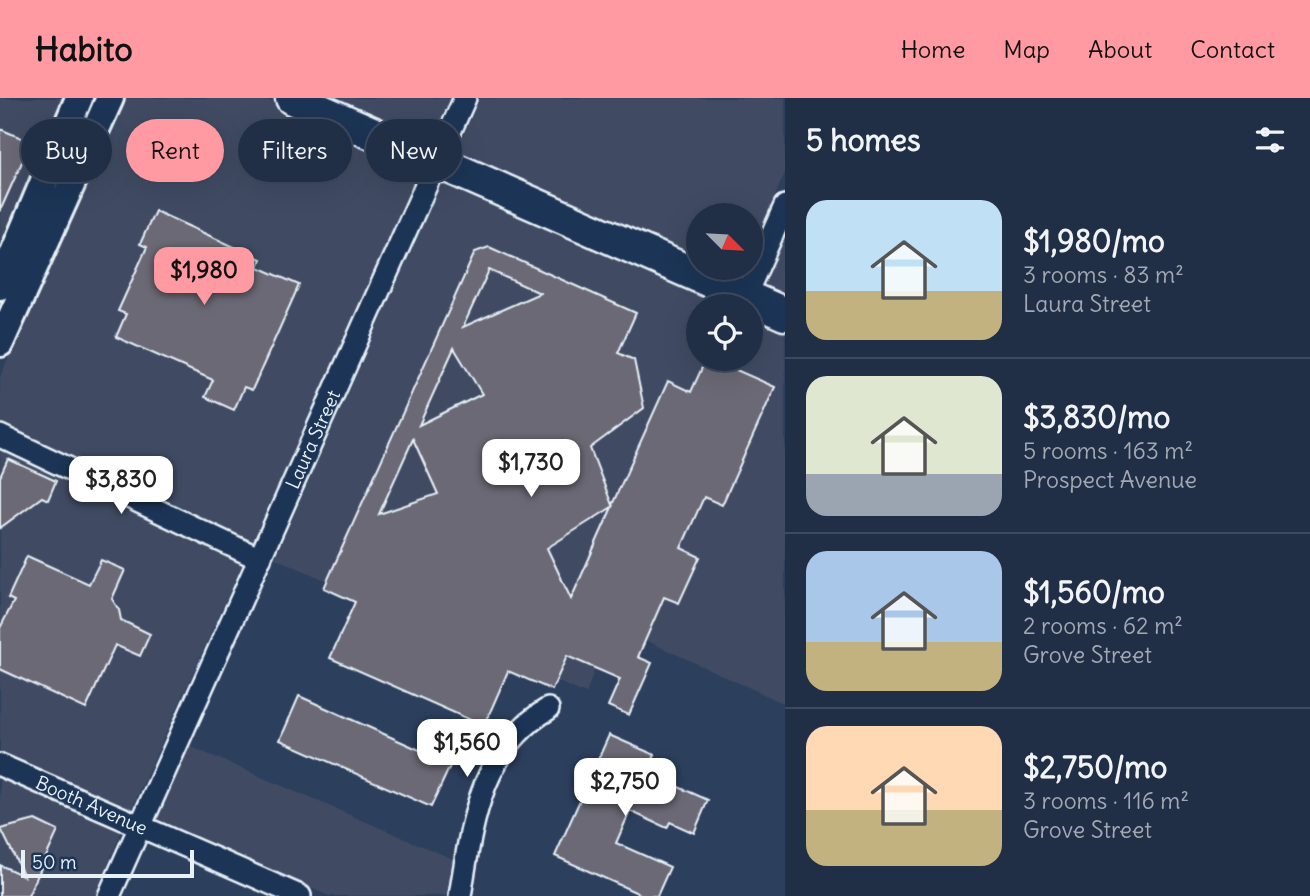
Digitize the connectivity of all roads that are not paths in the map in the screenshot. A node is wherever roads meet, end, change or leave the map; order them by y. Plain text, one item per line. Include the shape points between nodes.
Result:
1 (79, 98) edge
2 (110, 98) edge
3 (292, 98) edge
4 (465, 98) edge
5 (456, 119) edge
6 (366, 131) edge
7 (462, 173) edge
8 (428, 182) edge
9 (785, 206) edge
10 (0, 286) edge
11 (740, 294) edge
12 (746, 294) edge
13 (763, 304) edge
14 (785, 314) edge
15 (0, 344) edge
16 (0, 436) edge
17 (260, 559) junction
18 (548, 709) dead end
19 (0, 765) edge
20 (138, 826) junction
21 (109, 896) edge
22 (300, 896) edge
23 (460, 896) edge

1 - 10 street
2 - 15 street
3 - 6 main road
4 - 5 street, Laura Street
7 - 11 main road
8 - 17 street, Laura Street
9 - 12 street
13 - 14 main road
16 - 17 street
17 - 20 street, Laura Street
18 - 23 street via 523,724 498,756 472,823
19 - 20 street, Booth Avenue
20 - 21 street, Laura Street
20 - 22 street, Booth Avenue

